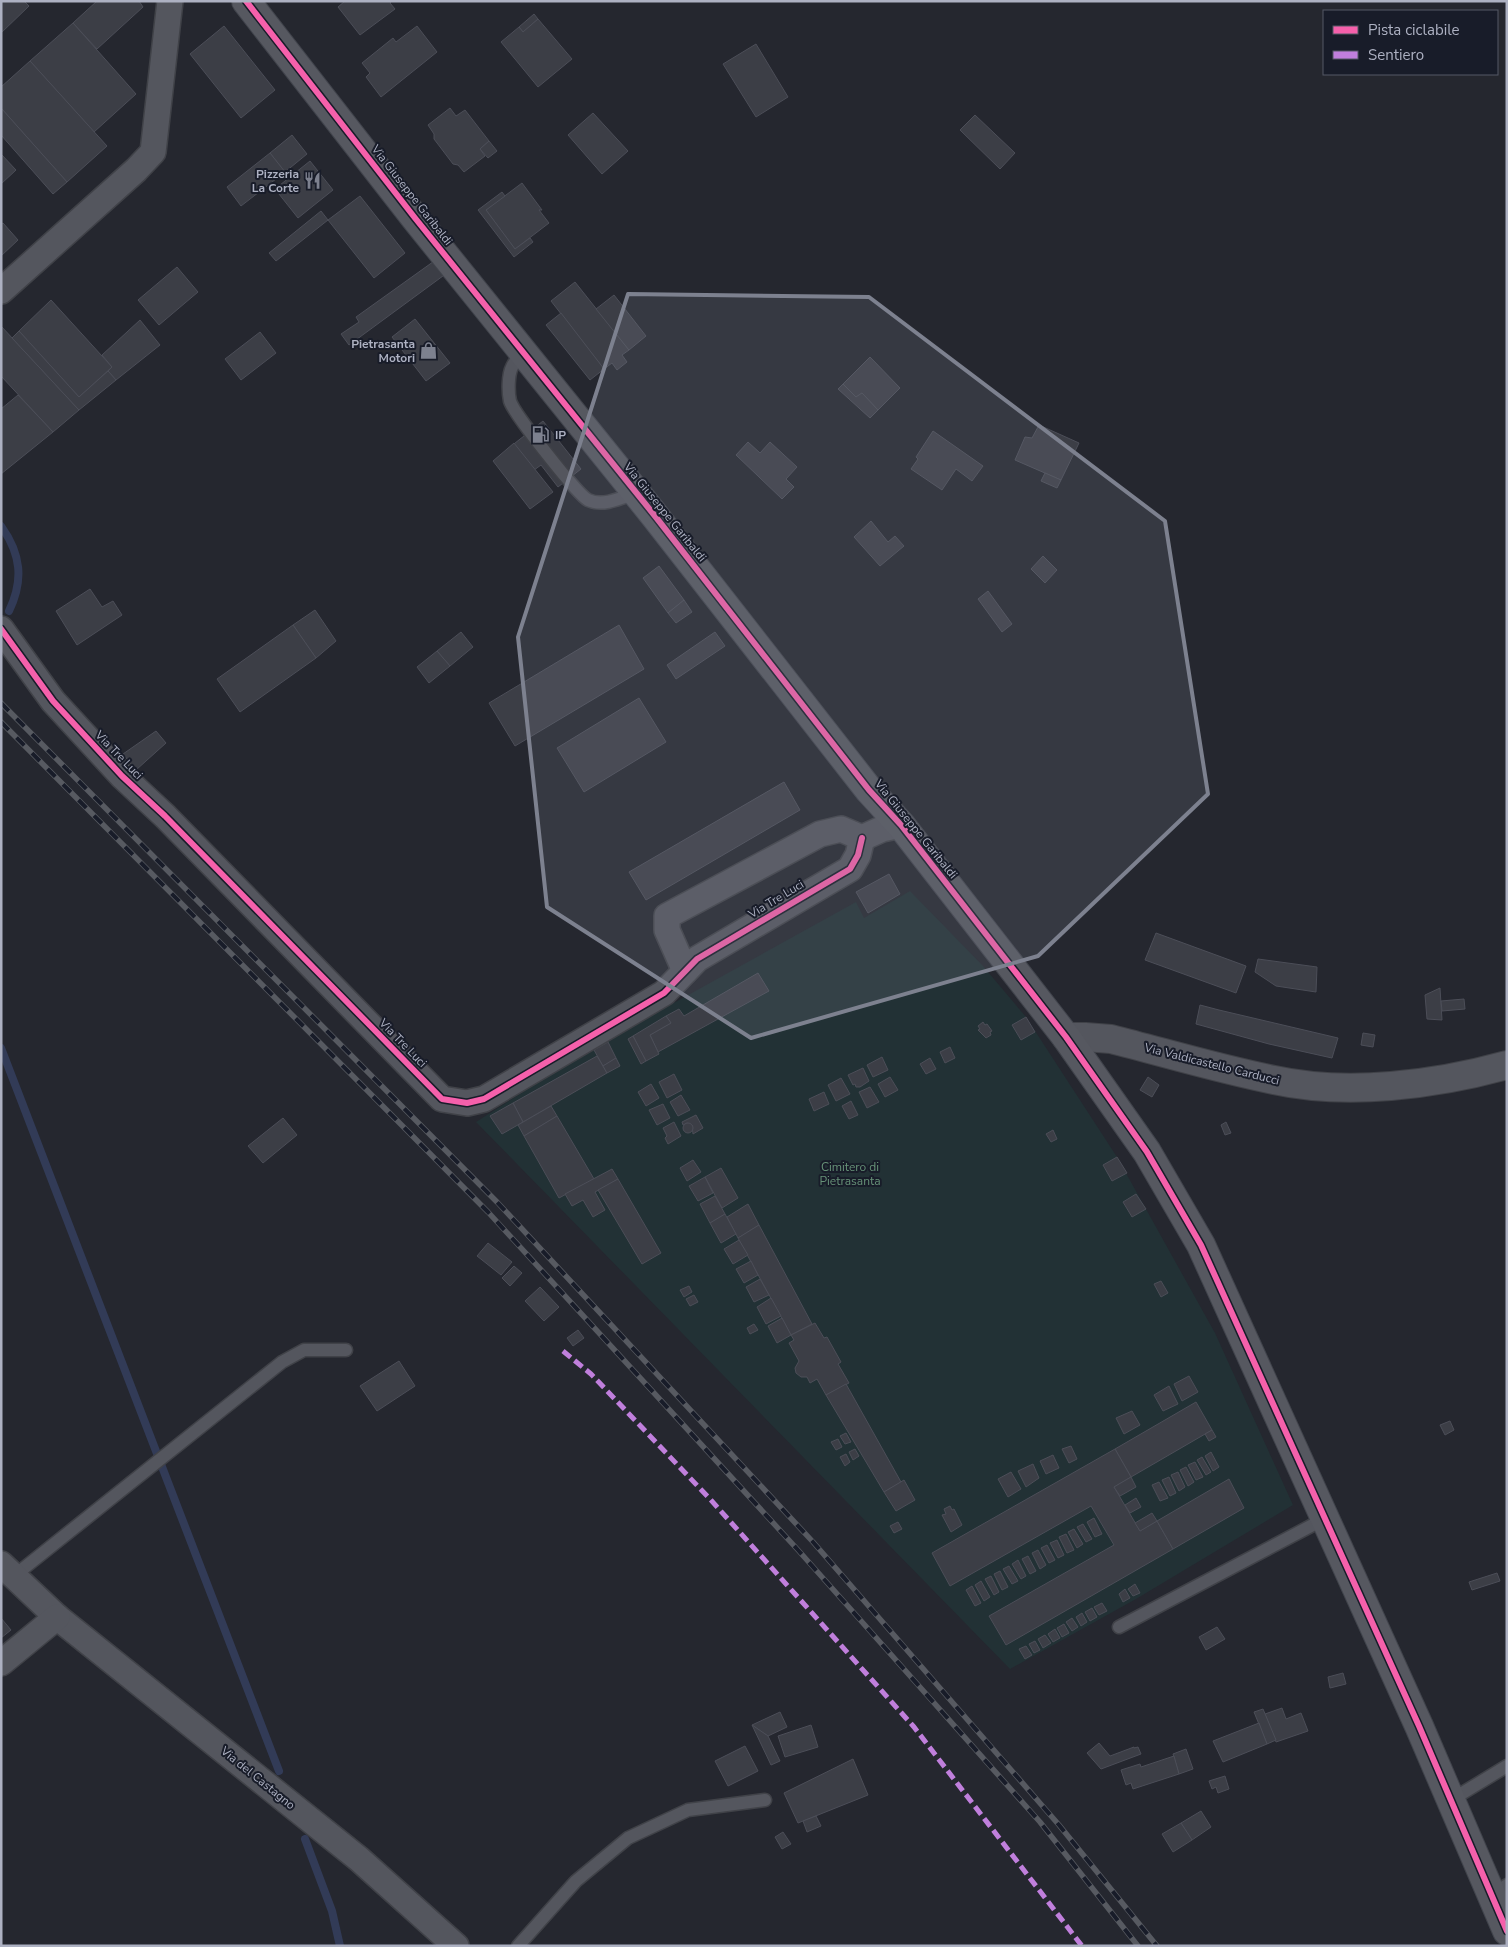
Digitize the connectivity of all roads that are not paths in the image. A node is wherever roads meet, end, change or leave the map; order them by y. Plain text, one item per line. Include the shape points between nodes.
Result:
1 (170, 1) edge
2 (246, 1) edge
3 (1, 291) edge
4 (523, 352) junction
5 (636, 493) junction
6 (1, 629) edge
7 (901, 825) junction
8 (862, 838) junction
9 (685, 970) junction
10 (1066, 1037) junction
11 (1507, 1065) edge
12 (346, 1350) dead end
13 (1326, 1518) junction
14 (8, 1570) edge
15 (56, 1617) junction
16 (1119, 1627) dead end
17 (1, 1663) edge
18 (1507, 1766) edge
19 (765, 1800) dead end
20 (1451, 1800) junction
21 (1499, 1890) edge
22 (1507, 1931) edge
23 (456, 1946) edge
24 (518, 1946) edge

1 - 3 street via 153,152
2 - 4 main road, Via Giuseppe Garibaldi
4 - 5 main road, Via Giuseppe Garibaldi
4 - 5 lane via 511,368 510,401 517,415 587,500 602,504
5 - 7 main road, Via Giuseppe Garibaldi via 869,790
6 - 9 street, Via Tre Luci via 53,700 122,776 442,1099 467,1103 484,1098 664,993
7 - 8 street via 882,828
7 - 10 main road, Via Giuseppe Garibaldi
8 - 9 street, Via Tre Luci via 858,855 850,868 697,959
8 - 9 street via 841,828 820,834 667,916 667,930
10 - 11 street, Via Valdicastello Carducci via 1112,1040 1275,1081 1330,1087 1434,1082
10 - 13 main road, Via Giuseppe Garibaldi via 1147,1152 1201,1245
12 - 14 lane via 304,1350 282,1362 151,1468
13 - 16 lane
13 - 20 main road, Via Giuseppe Garibaldi
14 - 15 street, Via del Castagno
15 - 17 street
15 - 23 street, Via del Castagno via 359,1859
18 - 20 lane
19 - 24 lane via 688,1810 628,1838 576,1881
20 - 21 main road, Via Giuseppe Garibaldi
21 - 22 main road, Via Giuseppe Garibaldi

